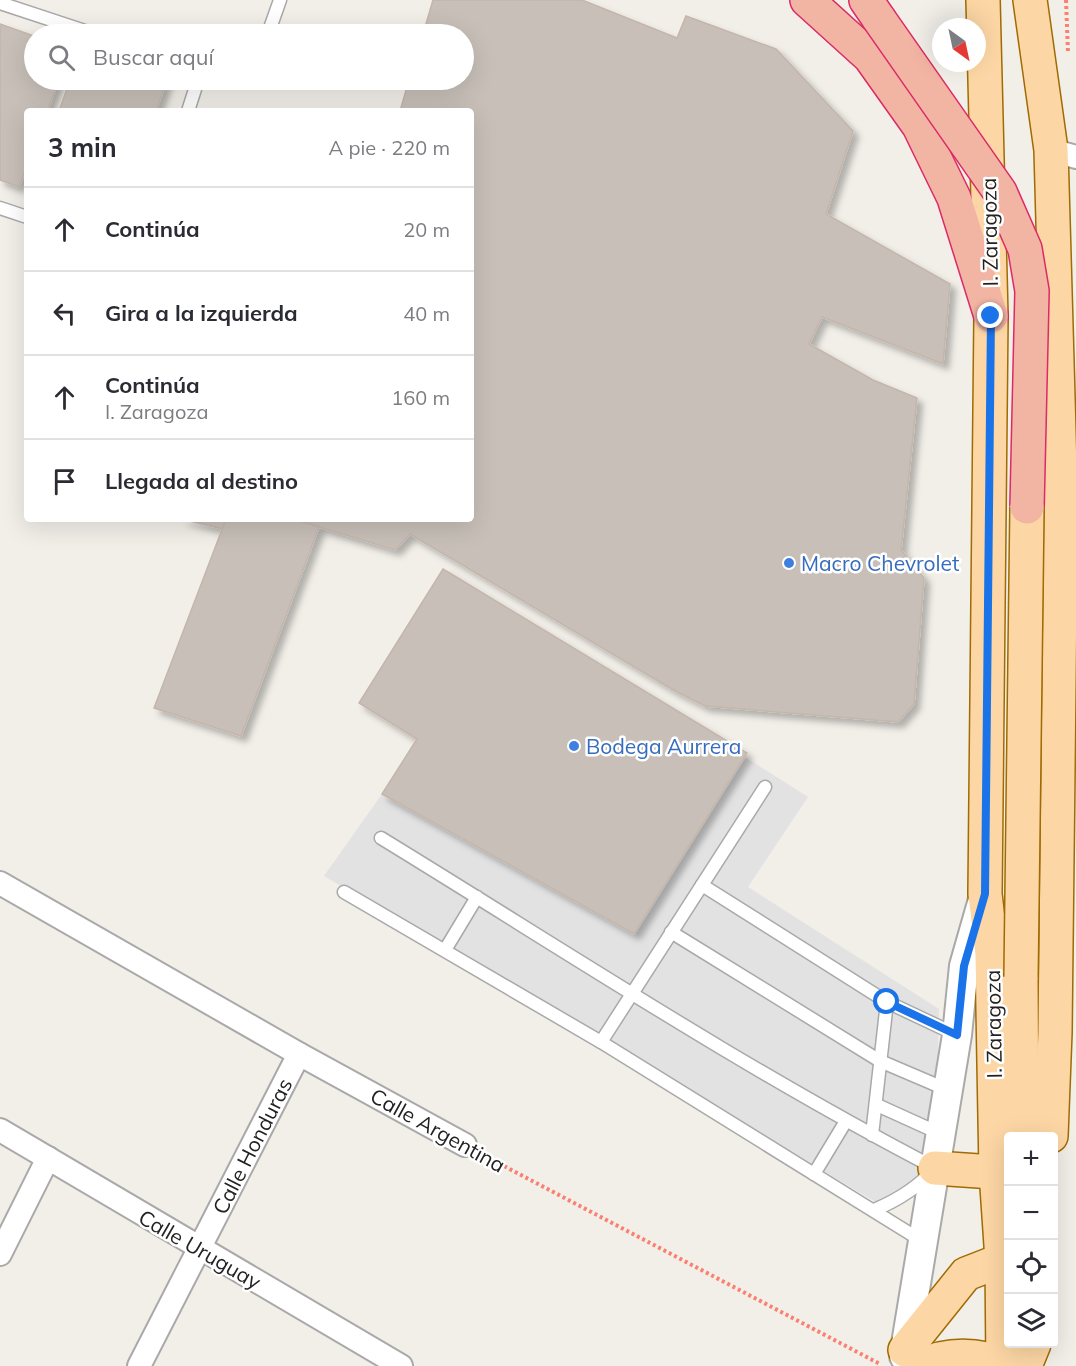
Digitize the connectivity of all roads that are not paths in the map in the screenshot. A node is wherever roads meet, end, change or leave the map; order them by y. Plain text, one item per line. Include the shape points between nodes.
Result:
1 (280, 0) edge
2 (807, 0) edge
3 (866, 0) edge
4 (983, 0) edge
5 (0, 3) edge
6 (1033, 8) edge
7 (64, 24) edge
8 (272, 24) edge
9 (195, 90) edge
10 (189, 108) edge
11 (1064, 153) edge
12 (0, 208) edge
13 (24, 216) edge
14 (991, 316) junction
15 (1057, 365) junction
16 (990, 373) junction
17 (989, 497) junction
18 (1061, 504) junction
19 (1027, 507) joint
20 (765, 787) dead end
21 (381, 838) dead end
22 (0, 883) edge
23 (702, 885) junction
24 (344, 892) dead end
25 (985, 894) junction
26 (477, 897) junction
27 (671, 932) junction
28 (445, 950) junction
29 (632, 993) junction
30 (887, 1002) junction
31 (957, 1035) junction
32 (601, 1042) junction
33 (299, 1054) junction
34 (880, 1061) junction
35 (948, 1090) junction
36 (877, 1105) junction
37 (846, 1122) junction
38 (0, 1130) edge
39 (1022, 1132) edge
40 (1051, 1132) edge
41 (940, 1134) junction
42 (872, 1135) junction
43 (465, 1145) road end
44 (48, 1158) junction
45 (935, 1168) junction
46 (1002, 1173) edge
47 (814, 1174) junction
48 (874, 1210) junction
49 (923, 1242) junction
50 (199, 1249) junction
51 (0, 1254) edge
52 (1002, 1260) junction
53 (1027, 1348) edge
54 (1043, 1348) edge
55 (1012, 1357) edge
56 (903, 1362) edge
57 (139, 1366) edge
58 (401, 1366) edge
59 (1044, 1366) edge

1 - 8 lane
2 - 14 highway via 870,57 919,126 954,198
3 - 19 highway, bridge via 1000,192 1025,249 1032,291
4 - 14 main road, I. Zaragoza
5 - 7 lane
6 - 11 main road
9 - 10 lane
11 - 15 main road
12 - 13 lane
14 - 16 main road, I. Zaragoza
15 - 16 main road via 1045,357 1022,357
15 - 18 main road
16 - 17 main road, I. Zaragoza
17 - 18 main road via 1005,510 1034,515
17 - 25 main road, I. Zaragoza
18 - 40 main road via 1063,746
19 - 39 main road, bridge
20 - 23 lane
21 - 26 lane
22 - 33 street, Calle Argentina
23 - 27 lane
23 - 30 lane
24 - 28 lane
25 - 31 street via 964,966
25 - 46 main road, I. Zaragoza via 992,954
26 - 28 lane
26 - 29 lane
27 - 29 lane
27 - 34 lane
28 - 32 lane
29 - 32 lane
29 - 37 lane
30 - 31 lane
30 - 34 lane
31 - 35 street
32 - 47 lane
33 - 43 street, Calle Argentina
33 - 50 street, Calle Honduras
34 - 35 lane
34 - 36 lane
35 - 41 street
36 - 41 lane
36 - 42 lane
37 - 42 lane
37 - 47 lane
38 - 44 street, Calle Uruguay
41 - 45 street
42 - 45 lane
44 - 50 street, Calle Uruguay
44 - 51 street
45 - 46 main road
45 - 48 lane via 922,1183 896,1201
45 - 49 street
46 - 52 main road, I. Zaragoza
47 - 48 lane
48 - 49 lane
49 - 56 street
50 - 57 street, Calle Honduras
50 - 58 street, Calle Uruguay
52 - 55 main road, I. Zaragoza
52 - 56 main road via 966,1274
53 - 55 main road
54 - 59 street
55 - 56 main road via 973,1355

